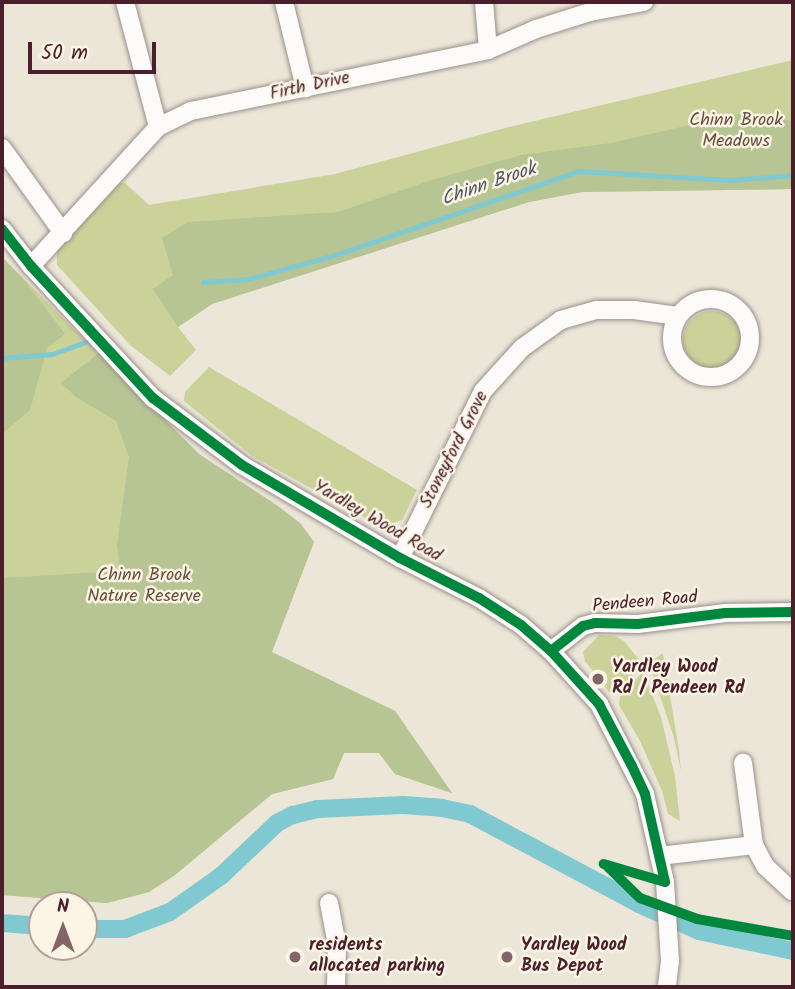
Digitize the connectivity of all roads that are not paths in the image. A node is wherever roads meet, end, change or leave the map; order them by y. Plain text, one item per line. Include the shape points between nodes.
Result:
1 (125, 2) edge
2 (284, 2) edge
3 (484, 2) edge
4 (644, 2) edge
5 (488, 50) junction
6 (305, 88) junction
7 (158, 127) junction
8 (2, 148) edge
9 (2, 229) edge
10 (63, 233) junction
11 (31, 266) junction
12 (678, 316) junction
13 (400, 558) junction
14 (793, 612) edge
15 (551, 651) junction
16 (743, 763) dead end
17 (754, 845) junction
18 (659, 856) junction
19 (792, 891) edge
20 (329, 903) dead end
21 (670, 977) edge
22 (336, 987) edge

1 - 7 street
2 - 6 street
3 - 5 street
4 - 5 street, Firth Drive via 590,12
5 - 6 street, Firth Drive
6 - 7 street, Firth Drive via 191,111
7 - 10 street, Firth Drive
8 - 10 street
9 - 11 street, Yardley Wood Road
10 - 11 street, Firth Drive
11 - 13 street, Yardley Wood Road via 153,398 242,465
12 - 12 street via 698,300 710,298 734,305 749,325 749,350 743,361 733,370 708,377 684,366 672,342
12 - 13 street, Stoneyford Grove via 597,310 561,320 522,348 483,391
13 - 15 street, Yardley Wood Road via 479,598
14 - 15 street, Pendeen Road via 595,623 583,626
15 - 18 street, Yardley Wood Road via 599,704 618,737 645,794
16 - 17 street
17 - 18 street
17 - 19 street via 765,866
18 - 21 street, Yardley Wood Road
20 - 22 street via 337,945

